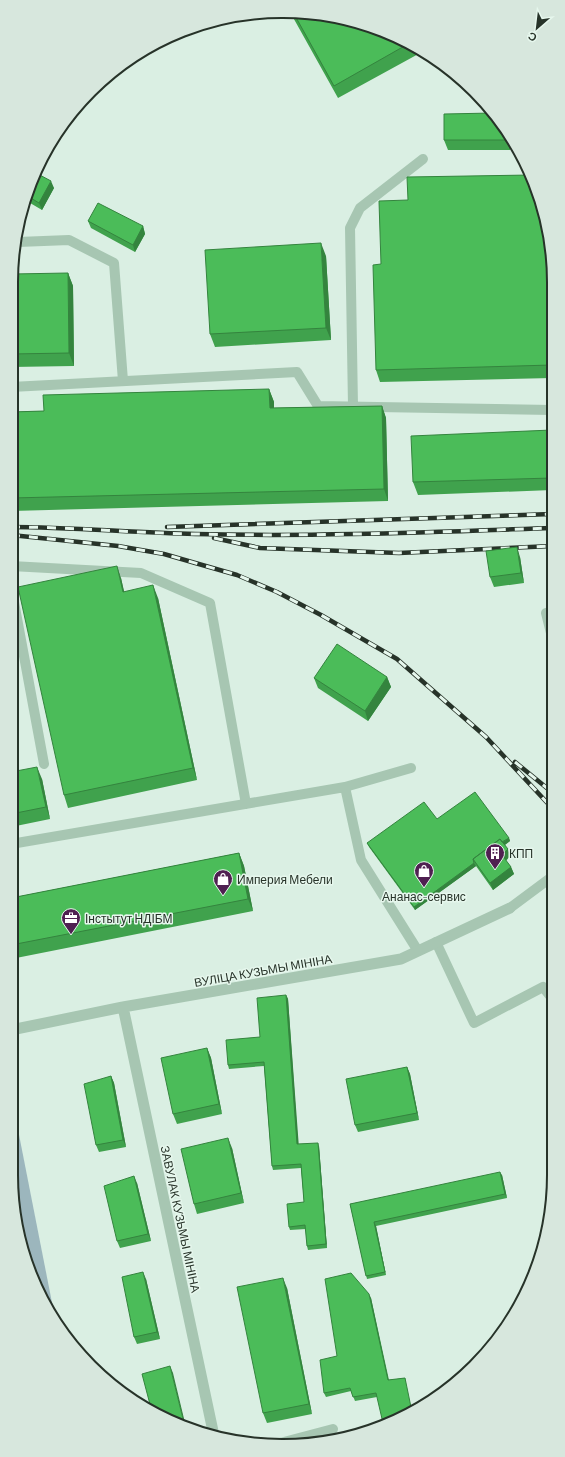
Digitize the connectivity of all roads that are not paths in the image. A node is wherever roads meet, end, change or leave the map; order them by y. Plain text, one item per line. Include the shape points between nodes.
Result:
1 (423, 158) dead end
2 (21, 242) edge
3 (123, 381) junction
4 (18, 387) edge
5 (353, 406) junction
6 (547, 410) edge
7 (18, 566) edge
8 (18, 624) edge
9 (44, 764) dead end
10 (411, 768) dead end
11 (345, 787) junction
12 (246, 804) junction
13 (18, 843) edge
14 (547, 880) edge
15 (510, 908) joint
16 (436, 942) junction
17 (418, 951) junction
18 (547, 992) edge
19 (123, 1007) junction
20 (18, 1029) edge
21 (333, 1429) dead end
22 (213, 1430) edge
23 (299, 1438) edge

1 - 5 lane via 360,208 350,228
2 - 3 lane via 69,240 114,263
3 - 4 lane
3 - 5 lane via 296,372 318,406
5 - 6 lane
7 - 12 lane via 141,573 210,603
8 - 9 lane
10 - 11 lane
11 - 12 lane
11 - 17 lane via 361,860
12 - 13 lane
14 - 15 lane
15 - 16 street, ВУЛІЦА КУЗЬМЫ МІНІНА
16 - 17 street, ВУЛІЦА КУЗЬМЫ МІНІНА
16 - 18 lane via 474,1023 543,987
17 - 19 street, ВУЛІЦА КУЗЬМЫ МІНІНА via 401,959
19 - 20 street, ВУЛІЦА КУЗЬМЫ МІНІНА
19 - 22 street, ЗАВУЛАК КУЗЬМЫ МІНІНА
21 - 23 lane

